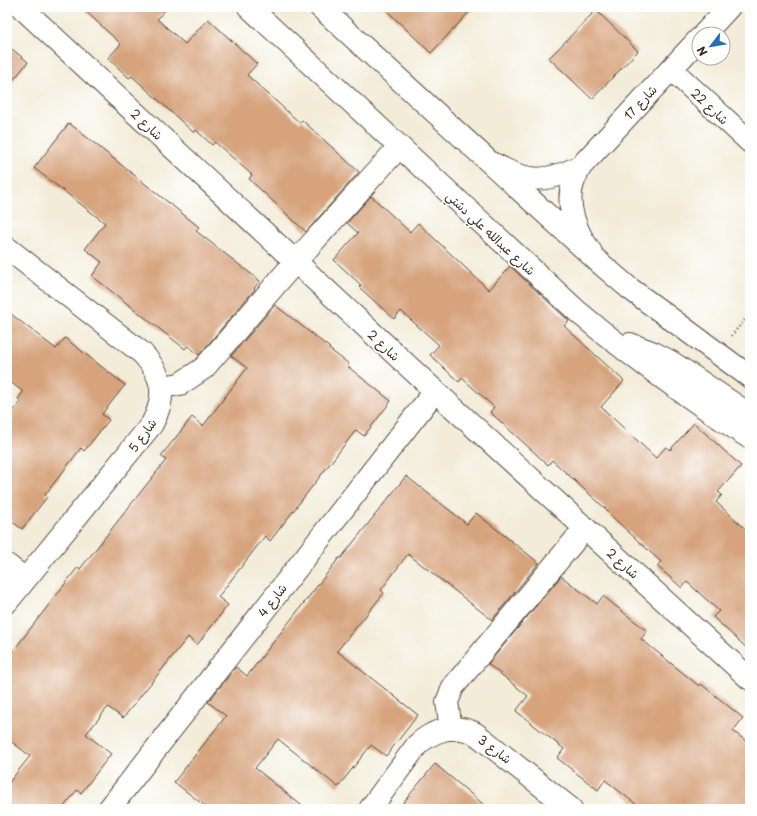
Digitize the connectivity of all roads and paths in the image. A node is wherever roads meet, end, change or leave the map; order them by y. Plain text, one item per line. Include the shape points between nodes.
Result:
1 (21, 7) edge
2 (250, 7) edge
3 (320, 7) edge
4 (729, 7) edge
5 (711, 26) edge
6 (691, 48) edge
7 (671, 69) junction
8 (750, 142) edge
9 (399, 147) junction
10 (485, 159) junction
11 (581, 166) junction
12 (7, 248) edge
13 (295, 262) junction
14 (601, 264) junction
15 (750, 314) edge
16 (611, 340) junction
17 (716, 352) junction
18 (750, 377) edge
19 (161, 387) junction
20 (435, 391) junction
21 (750, 415) edge
22 (750, 438) edge
23 (585, 528) junction
24 (7, 565) edge
25 (25, 579) junction
26 (7, 602) edge
27 (750, 680) edge
28 (451, 729) junction
29 (109, 809) edge
30 (370, 809) edge
31 (571, 809) edge

1 - 13 street, شارع 2
2 - 9 street, شارع عبدالله علي دشتي
3 - 10 street
4 - 5 street
6 - 7 street, شارع 17
7 - 8 street, شارع 22
7 - 11 street, شارع 17
9 - 13 street
9 - 16 street, شارع عبدالله علي دشتي
10 - 11 street, شارع 17 via 514,175 535,179 557,177
10 - 14 street
11 - 14 street, شارع 17 via 572,184 571,211 580,234
12 - 19 street, شارع 5 via 142,353 159,377
13 - 19 street via 204,368 180,384
13 - 20 street, شارع 2
14 - 17 street via 629,288
15 - 17 path
16 - 21 street via 634,345 671,362
16 - 22 street, شارع عبدالله علي دشتي
17 - 18 street
19 - 25 street, شارع 5 via 161,405 152,424
20 - 23 street, شارع 2
20 - 29 street, شارع 4
23 - 27 street, شارع 2
23 - 28 street via 453,687 447,702
24 - 25 street
25 - 26 street, شارع 5
28 - 30 street, شارع 3 via 433,733 417,745
28 - 31 street, شارع 3 via 472,732

